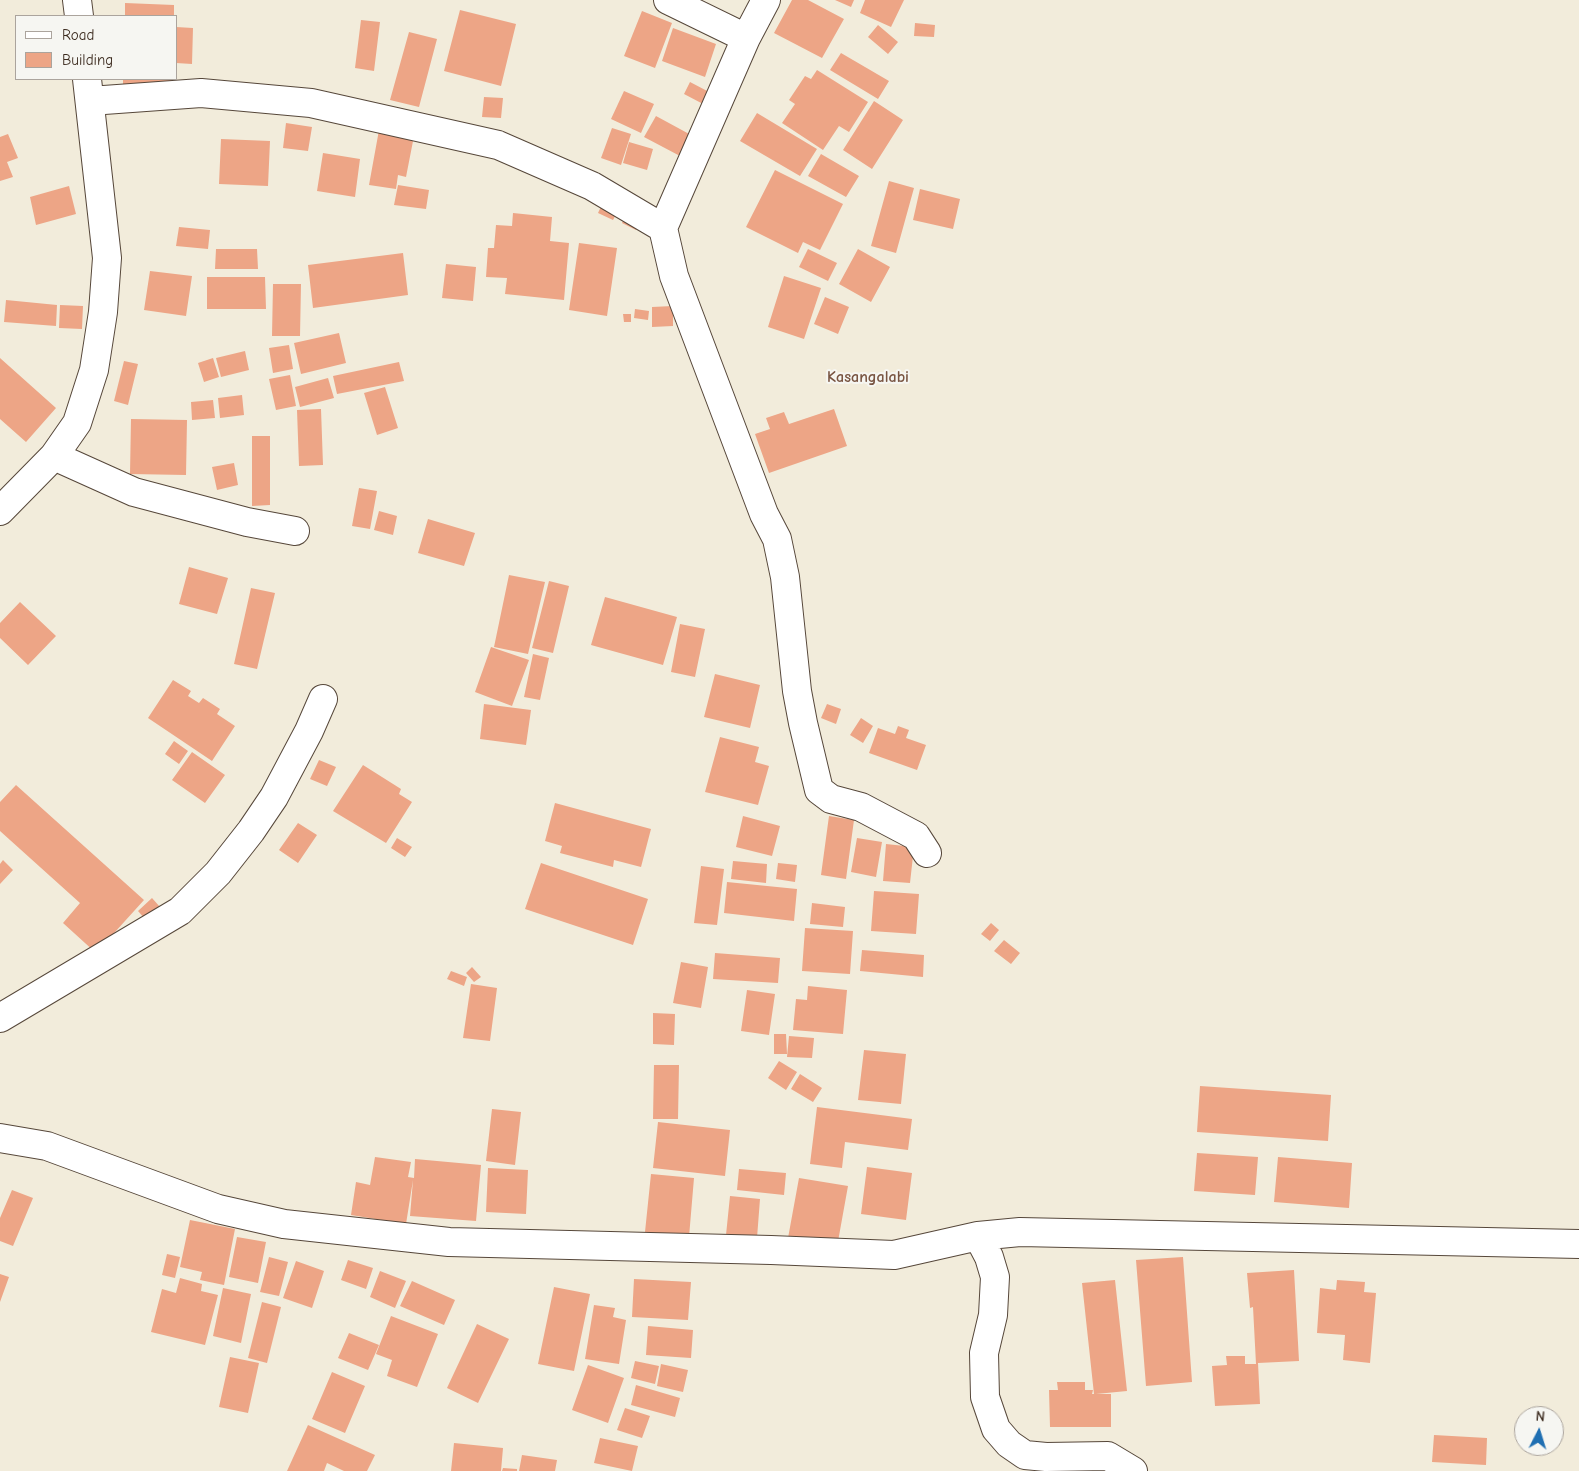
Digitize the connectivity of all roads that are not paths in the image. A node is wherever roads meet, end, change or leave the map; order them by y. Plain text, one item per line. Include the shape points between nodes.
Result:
1 (77, 0) edge
2 (668, 0) edge
3 (766, 0) edge
4 (79, 15) edge
5 (746, 38) junction
6 (89, 90) edge
7 (663, 228) junction
8 (54, 456) junction
9 (0, 511) edge
10 (295, 531) dead end
11 (322, 699) dead end
12 (927, 853) dead end
13 (0, 1018) edge
14 (0, 1138) edge
15 (978, 1236) junction
16 (1579, 1244) edge
17 (1133, 1471) edge

1 - 4 street
2 - 5 street
3 - 5 street
5 - 7 street
6 - 7 street via 201,93 311,103 498,145 592,186
6 - 8 street via 107,258 103,312 94,370 77,423
7 - 12 street via 674,276 764,514 777,539 797,691 819,790 831,799 860,807 916,836
8 - 9 street
8 - 10 street via 134,492 247,522
11 - 13 street via 309,732 274,797 218,873 180,911
14 - 15 street via 47,1146 218,1209 284,1224 449,1242 894,1256
15 - 16 street via 1030,1232
15 - 17 street via 995,1277 993,1315 984,1353 985,1397 996,1429 1009,1444 1026,1455 1108,1456

